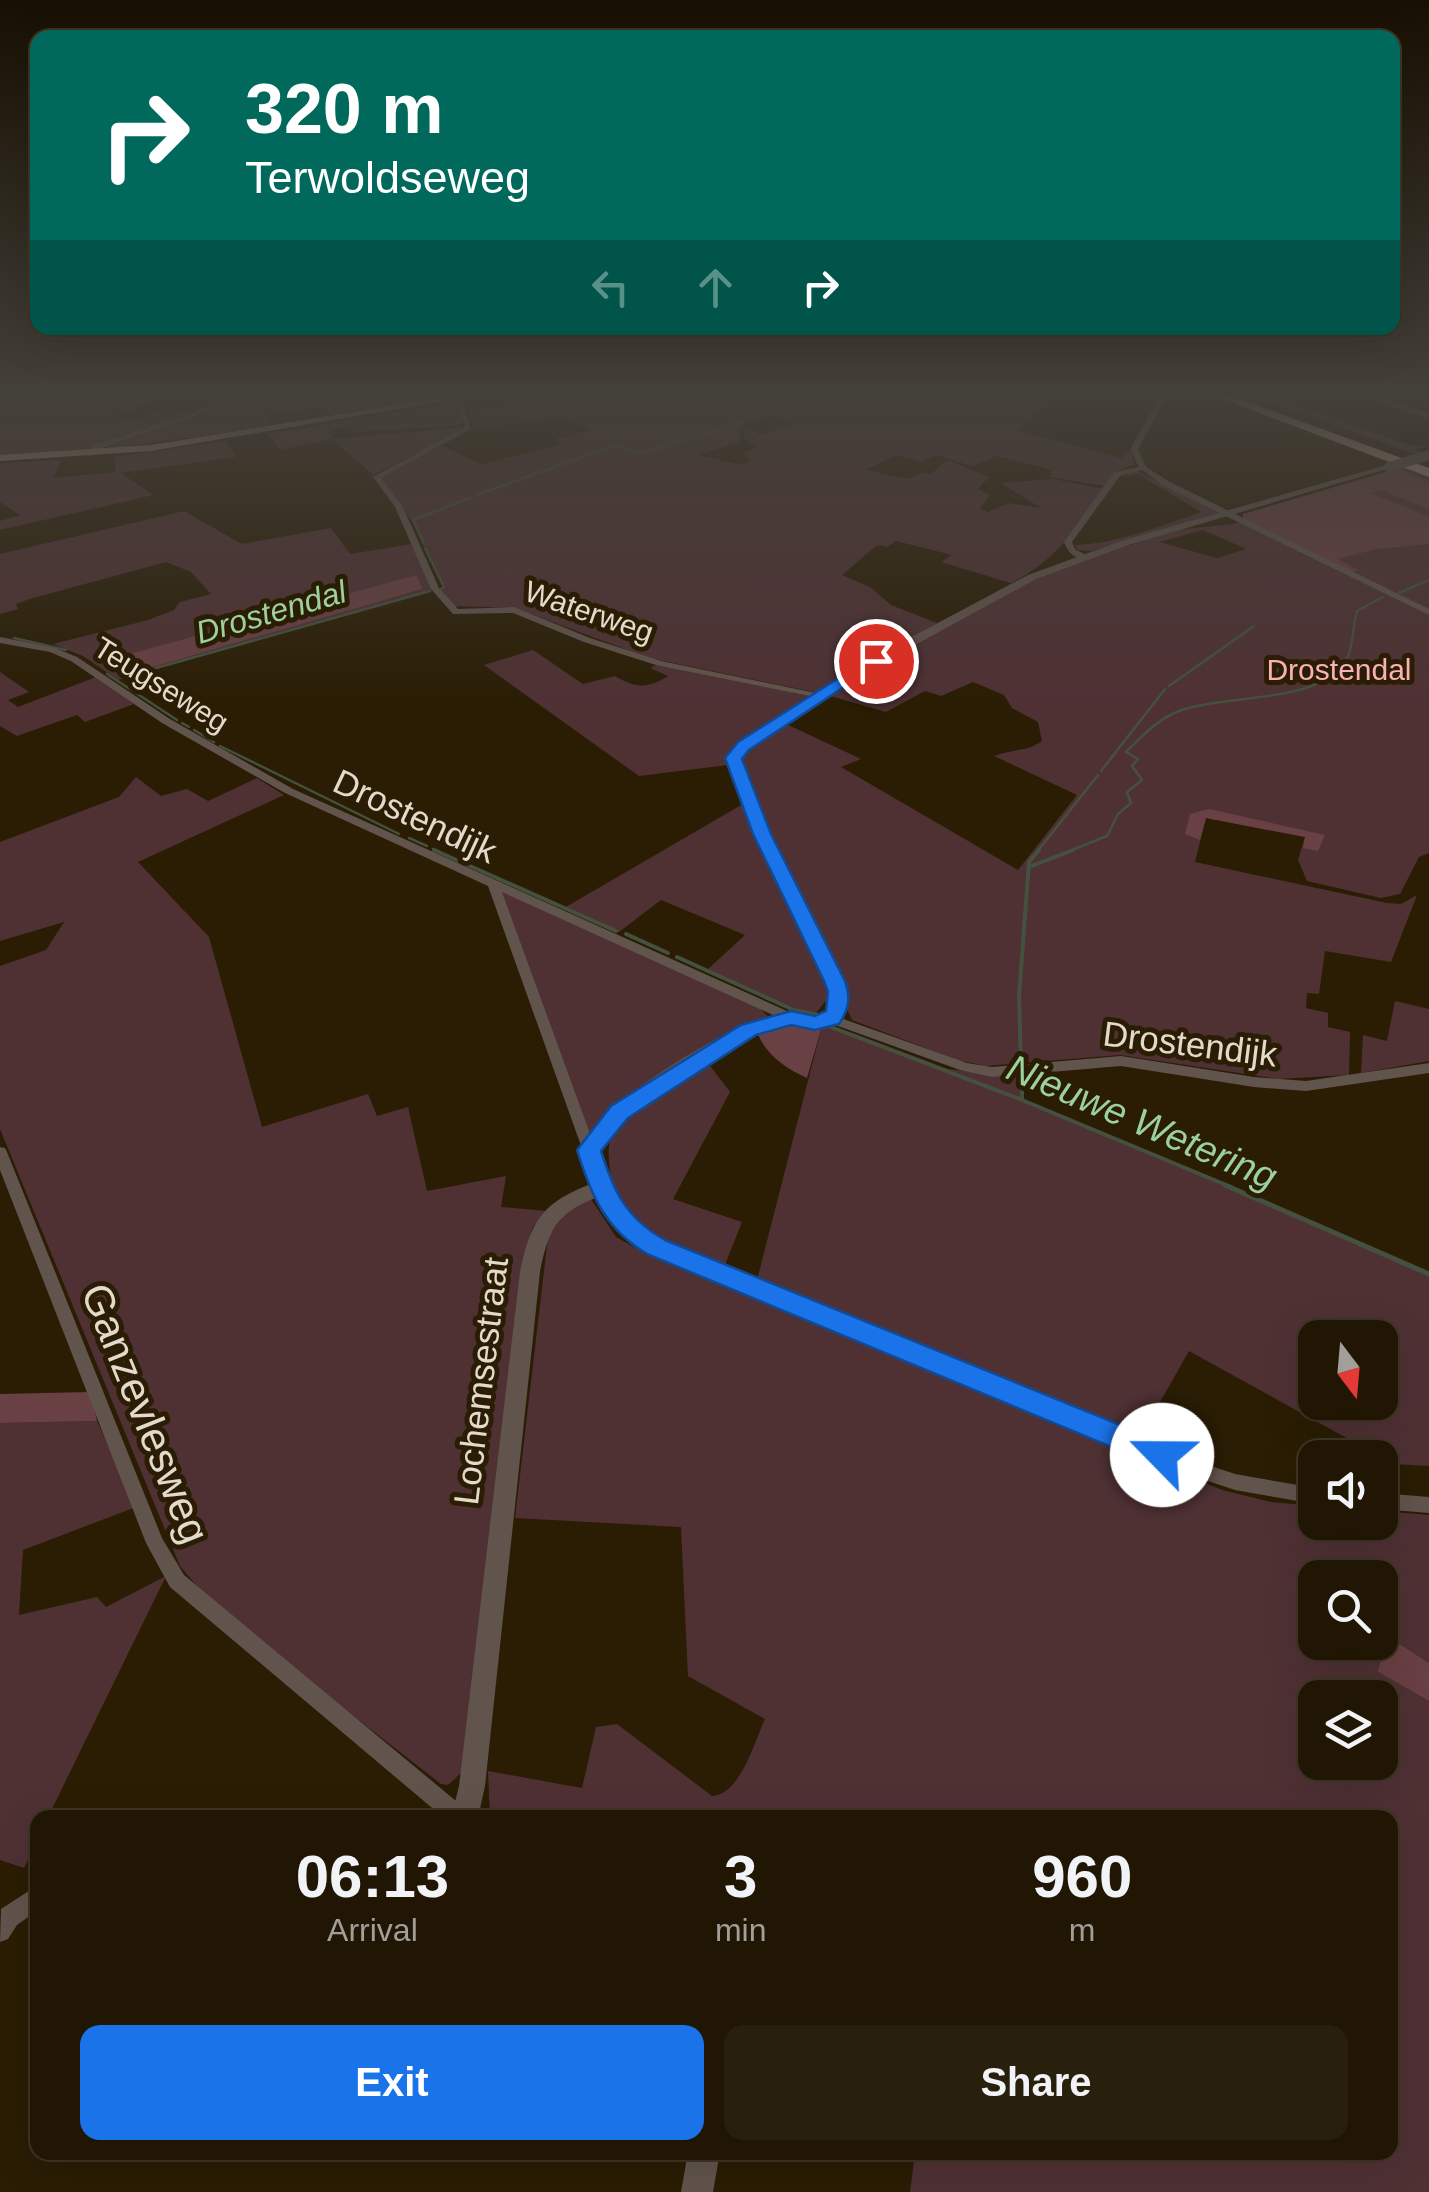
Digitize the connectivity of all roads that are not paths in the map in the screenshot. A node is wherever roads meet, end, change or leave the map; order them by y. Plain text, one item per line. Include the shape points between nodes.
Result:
1 (393, 499) edge
2 (1099, 499) edge
3 (1202, 499) edge
4 (1280, 499) edge
5 (1229, 514) junction
6 (1083, 557) junction
7 (1429, 612) edge
8 (0, 640) edge
9 (821, 697) junction
10 (289, 791) joint
11 (494, 886) junction
12 (791, 1018) junction
13 (827, 1020) junction
14 (1429, 1068) edge
15 (589, 1150) junction
16 (0, 1152) edge
17 (601, 1188) junction
18 (1298, 1495) edge
19 (1398, 1502) edge
20 (1429, 1504) edge
21 (452, 1810) edge
22 (464, 1810) edge
23 (30, 1902) edge
24 (0, 1931) edge
25 (702, 2160) edge
26 (696, 2192) edge

1 - 9 street, Waterweg via 451,609 514,610 660,663
2 - 6 street via 1068,542
3 - 5 street
4 - 5 street, bridge
5 - 6 street
5 - 7 street
6 - 9 street via 934,627
8 - 10 street, Teugseweg via 74,659
9 - 13 street via 744,746 734,762 834,981 839,1002
10 - 11 street, Drostendijk
11 - 12 street, Drostendijk
11 - 15 street
12 - 13 street
12 - 15 street via 748,1030 636,1101
13 - 14 street, Drostendijk via 992,1072 1121,1061 1306,1086
15 - 17 street
16 - 21 street, Ganzevlesweg via 155,1543 177,1581
17 - 18 street via 616,1216 656,1247 1196,1469
17 - 22 street, Lochemsestraat via 550,1212 538,1230
19 - 20 street
23 - 24 street
25 - 26 street

